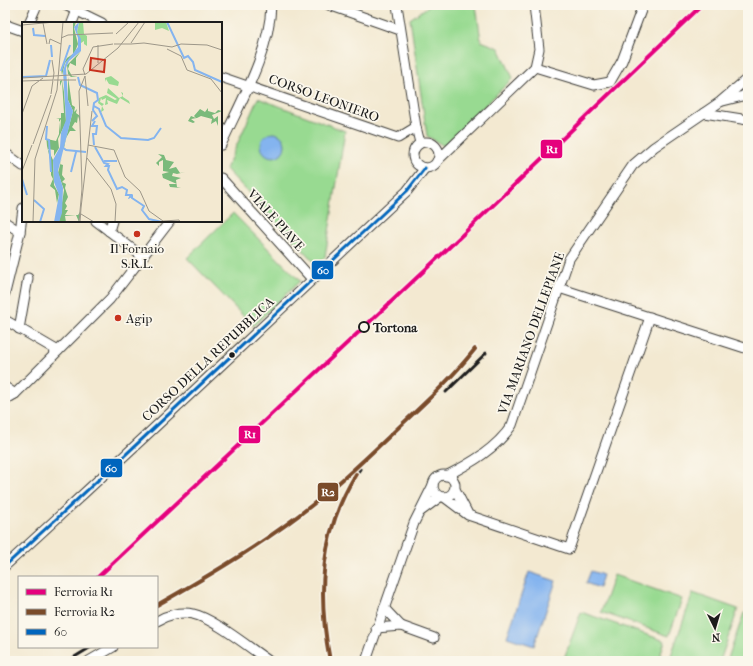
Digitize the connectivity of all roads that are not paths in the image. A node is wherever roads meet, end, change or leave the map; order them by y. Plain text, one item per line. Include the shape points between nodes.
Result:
1 (37, 5) edge
2 (65, 5) edge
3 (270, 5) edge
4 (330, 5) edge
5 (397, 5) edge
6 (534, 5) edge
7 (643, 5) edge
8 (78, 8) edge
9 (29, 22) edge
10 (72, 22) edge
11 (100, 22) edge
12 (5, 23) edge
13 (400, 30) junction
14 (22, 31) edge
15 (535, 67) junction
16 (222, 77) edge
17 (748, 78) edge
18 (249, 85) junction
19 (748, 92) edge
20 (720, 102) junction
21 (704, 113) junction
22 (748, 120) edge
23 (416, 127) junction
24 (222, 143) edge
25 (420, 143) junction
26 (5, 154) edge
27 (437, 162) junction
28 (22, 165) edge
29 (425, 168) junction
30 (222, 179) edge
31 (22, 216) edge
32 (5, 222) edge
33 (97, 222) edge
34 (112, 222) edge
35 (169, 222) edge
36 (109, 231) junction
37 (20, 232) junction
38 (142, 256) junction
39 (28, 278) dead end
40 (312, 279) junction
41 (559, 288) junction
42 (5, 293) edge
43 (650, 317) junction
44 (5, 320) edge
45 (19, 329) junction
46 (748, 349) edge
47 (58, 352) junction
48 (5, 387) edge
49 (15, 394) junction
50 (5, 400) edge
51 (471, 462) junction
52 (446, 476) junction
53 (433, 485) junction
54 (454, 486) junction
55 (442, 497) junction
56 (420, 512) junction
57 (468, 515) junction
58 (5, 566) edge
59 (384, 608) junction
60 (158, 621) edge
61 (401, 626) junction
62 (376, 628) junction
63 (434, 638) dead end
64 (111, 648) edge
65 (89, 661) edge
66 (269, 661) edge
67 (366, 661) edge

1 - 9 street
2 - 8 street
3 - 18 street via 267,36
4 - 13 street
5 - 13 street
6 - 15 street via 539,49
7 - 15 street via 622,61 610,82 594,85
8 - 10 street
8 - 11 street
12 - 14 street
13 - 23 street
15 - 27 street
16 - 18 street, CORSO LEONIERO
17 - 20 street, VIA MARIANO DELLEPIANE
18 - 23 street, CORSO LEONIERO via 398,138
18 - 24 street
19 - 20 street via 743,96
20 - 21 street, VIA MARIANO DELLEPIANE
21 - 22 street
21 - 41 street, VIA MARIANO DELLEPIANE via 654,147 633,165 569,258
23 - 25 street
25 - 27 street via 435,146 439,154
25 - 29 street via 414,149 413,158 417,165
26 - 28 street
27 - 29 street via 432,167
29 - 40 street, CORSO DELLA REPUBBLICA via 407,191
30 - 40 street, VIALE PIAVE
31 - 37 street
32 - 37 street
33 - 36 street
34 - 36 street
35 - 38 street
36 - 38 street
37 - 42 street
38 - 47 street via 110,299
39 - 45 street
40 - 58 street, CORSO DELLA REPUBBLICA
41 - 43 street
41 - 51 street, VIA MARIANO DELLEPIANE via 512,425 501,439
43 - 46 street
43 - 57 street via 569,549
44 - 45 street
45 - 47 street
47 - 49 street
48 - 49 street
49 - 50 street
51 - 52 street, VIA MARIANO DELLEPIANE
51 - 54 street, VIA MARIANO DELLEPIANE
52 - 53 street, VIA MARIANO DELLEPIANE via 439,477
52 - 54 street
53 - 55 street via 435,492
53 - 56 street, VIA MARIANO DELLEPIANE
54 - 55 street, VIA MARIANO DELLEPIANE via 451,495
54 - 57 street
55 - 56 street, VIA MARIANO DELLEPIANE
55 - 57 street
56 - 59 street, VIA MARIANO DELLEPIANE
59 - 61 street
59 - 62 street, VIA MARIANO DELLEPIANE
60 - 66 street via 180,613 207,619
61 - 62 street
61 - 63 street
62 - 67 street, VIA MARIANO DELLEPIANE
64 - 65 street

